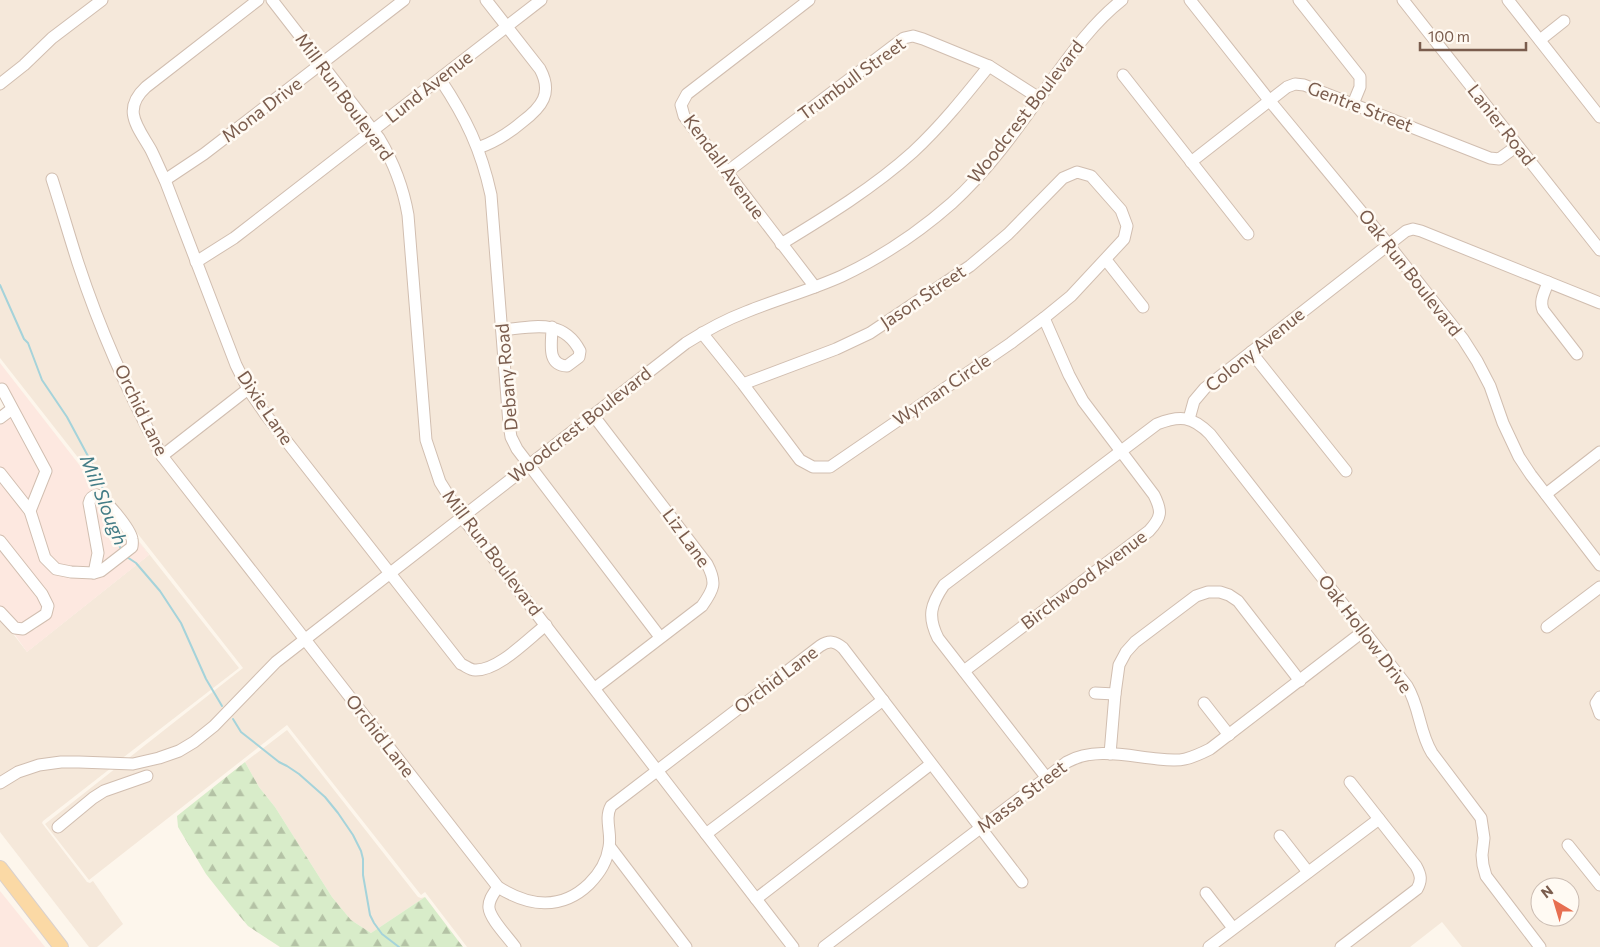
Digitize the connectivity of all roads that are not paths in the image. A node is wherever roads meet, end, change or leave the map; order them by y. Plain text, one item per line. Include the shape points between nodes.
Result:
1 (102, 0) edge
2 (258, 0) edge
3 (272, 0) edge
4 (404, 0) edge
5 (486, 0) edge
6 (541, 0) edge
7 (1122, 0) edge
8 (1190, 0) edge
9 (1299, 0) edge
10 (1403, 0) edge
11 (1508, 0) edge
12 (805, 1) edge
13 (1564, 22) dead end
14 (507, 27) junction
15 (1540, 40) junction
16 (321, 64) junction
17 (989, 66) junction
18 (1123, 75) dead end
19 (440, 79) junction
20 (0, 84) edge
21 (1039, 98) junction
22 (1270, 100) junction
23 (1353, 104) junction
24 (1600, 116) edge
25 (372, 130) junction
26 (1518, 146) junction
27 (478, 148) junction
28 (1191, 162) junction
29 (727, 172) junction
30 (1077, 172) joint
31 (52, 179) dead end
32 (165, 180) junction
33 (1248, 234) dead end
34 (781, 244) junction
35 (1388, 244) junction
36 (1600, 250) edge
37 (1106, 260) junction
38 (196, 262) junction
39 (1548, 282) junction
40 (815, 288) junction
41 (1600, 303) edge
42 (1143, 307) dead end
43 (1044, 318) junction
44 (552, 327) dead end
45 (502, 330) junction
46 (702, 333) junction
47 (1251, 352) junction
48 (1577, 354) dead end
49 (743, 384) junction
50 (2, 389) dead end
51 (248, 389) junction
52 (12, 409) junction
53 (593, 415) junction
54 (0, 418) edge
55 (1189, 419) junction
56 (1120, 451) junction
57 (1600, 452) edge
58 (162, 456) junction
59 (529, 465) junction
60 (1346, 471) dead end
61 (0, 473) edge
62 (1546, 494) junction
63 (30, 510) junction
64 (462, 517) junction
65 (0, 541) edge
66 (1600, 565) edge
67 (94, 573) junction
68 (389, 574) junction
69 (1600, 587) edge
70 (0, 612) edge
71 (546, 625) junction
72 (1547, 628) dead end
73 (1365, 630) junction
74 (660, 637) junction
75 (305, 640) junction
76 (964, 671) junction
77 (1300, 681) junction
78 (594, 688) junction
79 (1095, 693) dead end
80 (1115, 694) junction
81 (1600, 697) edge
82 (883, 700) junction
83 (1204, 703) dead end
84 (1600, 714) edge
85 (1228, 735) junction
86 (1110, 754) junction
87 (117, 764) junction
88 (931, 764) junction
89 (658, 770) junction
90 (147, 776) dead end
91 (1046, 777) junction
92 (1350, 782) dead end
93 (0, 783) edge
94 (116, 786) junction
95 (1379, 819) junction
96 (58, 827) dead end
97 (981, 828) junction
98 (706, 834) junction
99 (1280, 836) dead end
100 (1568, 845) dead end
101 (610, 847) junction
102 (0, 868) edge
103 (1308, 872) junction
104 (1022, 882) dead end
105 (1600, 885) edge
106 (498, 886) junction
107 (1206, 893) dead end
108 (756, 898) junction
109 (1233, 928) junction
110 (61, 947) edge
111 (515, 947) edge
112 (686, 947) edge
113 (793, 947) edge
114 (824, 947) edge
115 (1208, 947) edge
116 (1341, 947) edge
117 (1540, 947) edge

1 - 20 street
2 - 32 street, Dixie Lane via 139,93 133,113 134,122
3 - 16 street, Mill Run Boulevard
4 - 16 street, Mona Drive
5 - 14 street
6 - 14 street, Lund Avenue
7 - 21 street, Woodcrest Boulevard via 1078,44
8 - 22 street, Oak Run Boulevard
9 - 23 street via 1360,77 1360,87
10 - 26 street, Lanier Road
11 - 15 street
12 - 29 street, Kendall Avenue via 687,94 681,105 684,116
13 - 15 street
14 - 19 street, Lund Avenue
14 - 27 street via 540,69 546,89 544,98 535,112 506,136
15 - 24 street
16 - 25 street, Mill Run Boulevard
16 - 32 street, Mona Drive
17 - 21 street, Trumbull Street
17 - 29 street, Trumbull Street via 914,36 904,38
17 - 34 street via 954,110 914,152 833,213
18 - 28 street
19 - 25 street, Lund Avenue
19 - 27 street, Debany Road
21 - 40 street, Woodcrest Boulevard via 998,154 952,202 898,244 843,276
22 - 23 street, Gentre Street via 1295,84
22 - 28 street, Gentre Street
22 - 35 street, Oak Run Boulevard
23 - 26 street, Gentre Street via 1490,158 1499,159
25 - 38 street, Lund Avenue via 234,238
25 - 64 street, Mill Run Boulevard via 390,157 404,193 426,440 440,482
26 - 36 street, Lanier Road
27 - 45 street, Debany Road via 490,195
28 - 33 street
29 - 34 street, Kendall Avenue
30 - 37 street, Wyman Circle via 1091,176 1120,210 1127,226 1124,239
30 - 49 street, Jason Street via 1063,178 1008,234 970,266 870,333
31 - 58 street, Orchid Lane via 94,309
32 - 38 street, Dixie Lane
34 - 40 street, Kendall Avenue
35 - 39 street, Colony Avenue via 1413,229
35 - 47 street, Colony Avenue
35 - 62 street, Oak Run Boulevard via 1477,361 1511,443
37 - 42 street
37 - 43 street, Wyman Circle
38 - 51 street, Dixie Lane
39 - 41 street, Colony Avenue
39 - 48 street via 1542,297 1543,310
40 - 46 street, Woodcrest Boulevard via 745,312
43 - 49 street, Wyman Circle via 830,467 813,467 800,460
43 - 56 street, Birchwood Avenue via 1083,402
44 - 45 street
45 - 59 street, Debany Road via 511,436
46 - 49 street, Wyman Circle
46 - 53 street, Woodcrest Boulevard
47 - 55 street, Colony Avenue via 1205,388 1194,402
47 - 60 street
50 - 52 street
51 - 58 street
51 - 68 street, Dixie Lane
52 - 54 street
52 - 63 street via 46,471
53 - 59 street, Woodcrest Boulevard
53 - 74 street, Liz Lane via 713,576 709,595 702,606
55 - 56 street via 1172,418 1157,424
55 - 73 street, Oak Hollow Drive via 1202,425 1210,434
56 - 76 street via 944,584 930,613 933,628
56 - 76 street, Birchwood Avenue via 1160,506 1157,522 1150,531
57 - 62 street
58 - 75 street, Orchid Lane
59 - 64 street, Woodcrest Boulevard
59 - 74 street, Debany Road
61 - 63 street
62 - 66 street, Oak Run Boulevard
63 - 67 street via 46,558 56,569
64 - 68 street, Woodcrest Boulevard
64 - 71 street, Mill Run Boulevard
65 - 70 street via 48,606 46,614 23,629 15,628
67 - 67 street via 132,547 133,539 97,495 89,502 98,552
68 - 71 street, Dixie Lane via 452,654 473,670 496,665
68 - 75 street, Woodcrest Boulevard
69 - 72 street
71 - 78 street, Mill Run Boulevard
73 - 77 street, Massa Street
73 - 117 street, Oak Hollow Drive via 1412,694 1425,742 1481,818 1486,876
74 - 78 street, Liz Lane
75 - 87 street, Woodcrest Boulevard via 270,667 214,726 194,742 159,758
75 - 106 street, Orchid Lane
76 - 91 street
77 - 80 street via 1238,602 1220,592 1208,592 1196,596 1135,642 1119,665
77 - 85 street, Massa Street
78 - 89 street, Mill Run Boulevard
79 - 80 street
80 - 86 street
81 - 84 street via 1596,703
82 - 88 street
82 - 89 street, Orchid Lane via 844,648 838,643 826,642
82 - 98 street
83 - 85 street
85 - 86 street, Massa Street via 1210,749 1184,760
86 - 91 street, Massa Street via 1076,757
87 - 93 street, Woodcrest Boulevard via 61,762 38,765
87 - 94 street
88 - 97 street
88 - 108 street
89 - 98 street, Mill Run Boulevard
89 - 101 street, Orchid Lane via 610,806
90 - 94 street
91 - 97 street, Massa Street
92 - 95 street
94 - 96 street via 93,798
95 - 103 street
95 - 116 street via 1416,866 1421,874 1421,883 1417,890
97 - 104 street
97 - 114 street, Massa Street
98 - 108 street, Mill Run Boulevard
99 - 103 street
100 - 105 street
101 - 106 street, Orchid Lane via 599,874 583,890 567,899 536,902 512,896
101 - 112 street
102 - 110 main road
103 - 109 street
106 - 111 street via 490,898 491,916
107 - 109 street
108 - 113 street, Mill Run Boulevard
109 - 115 street

